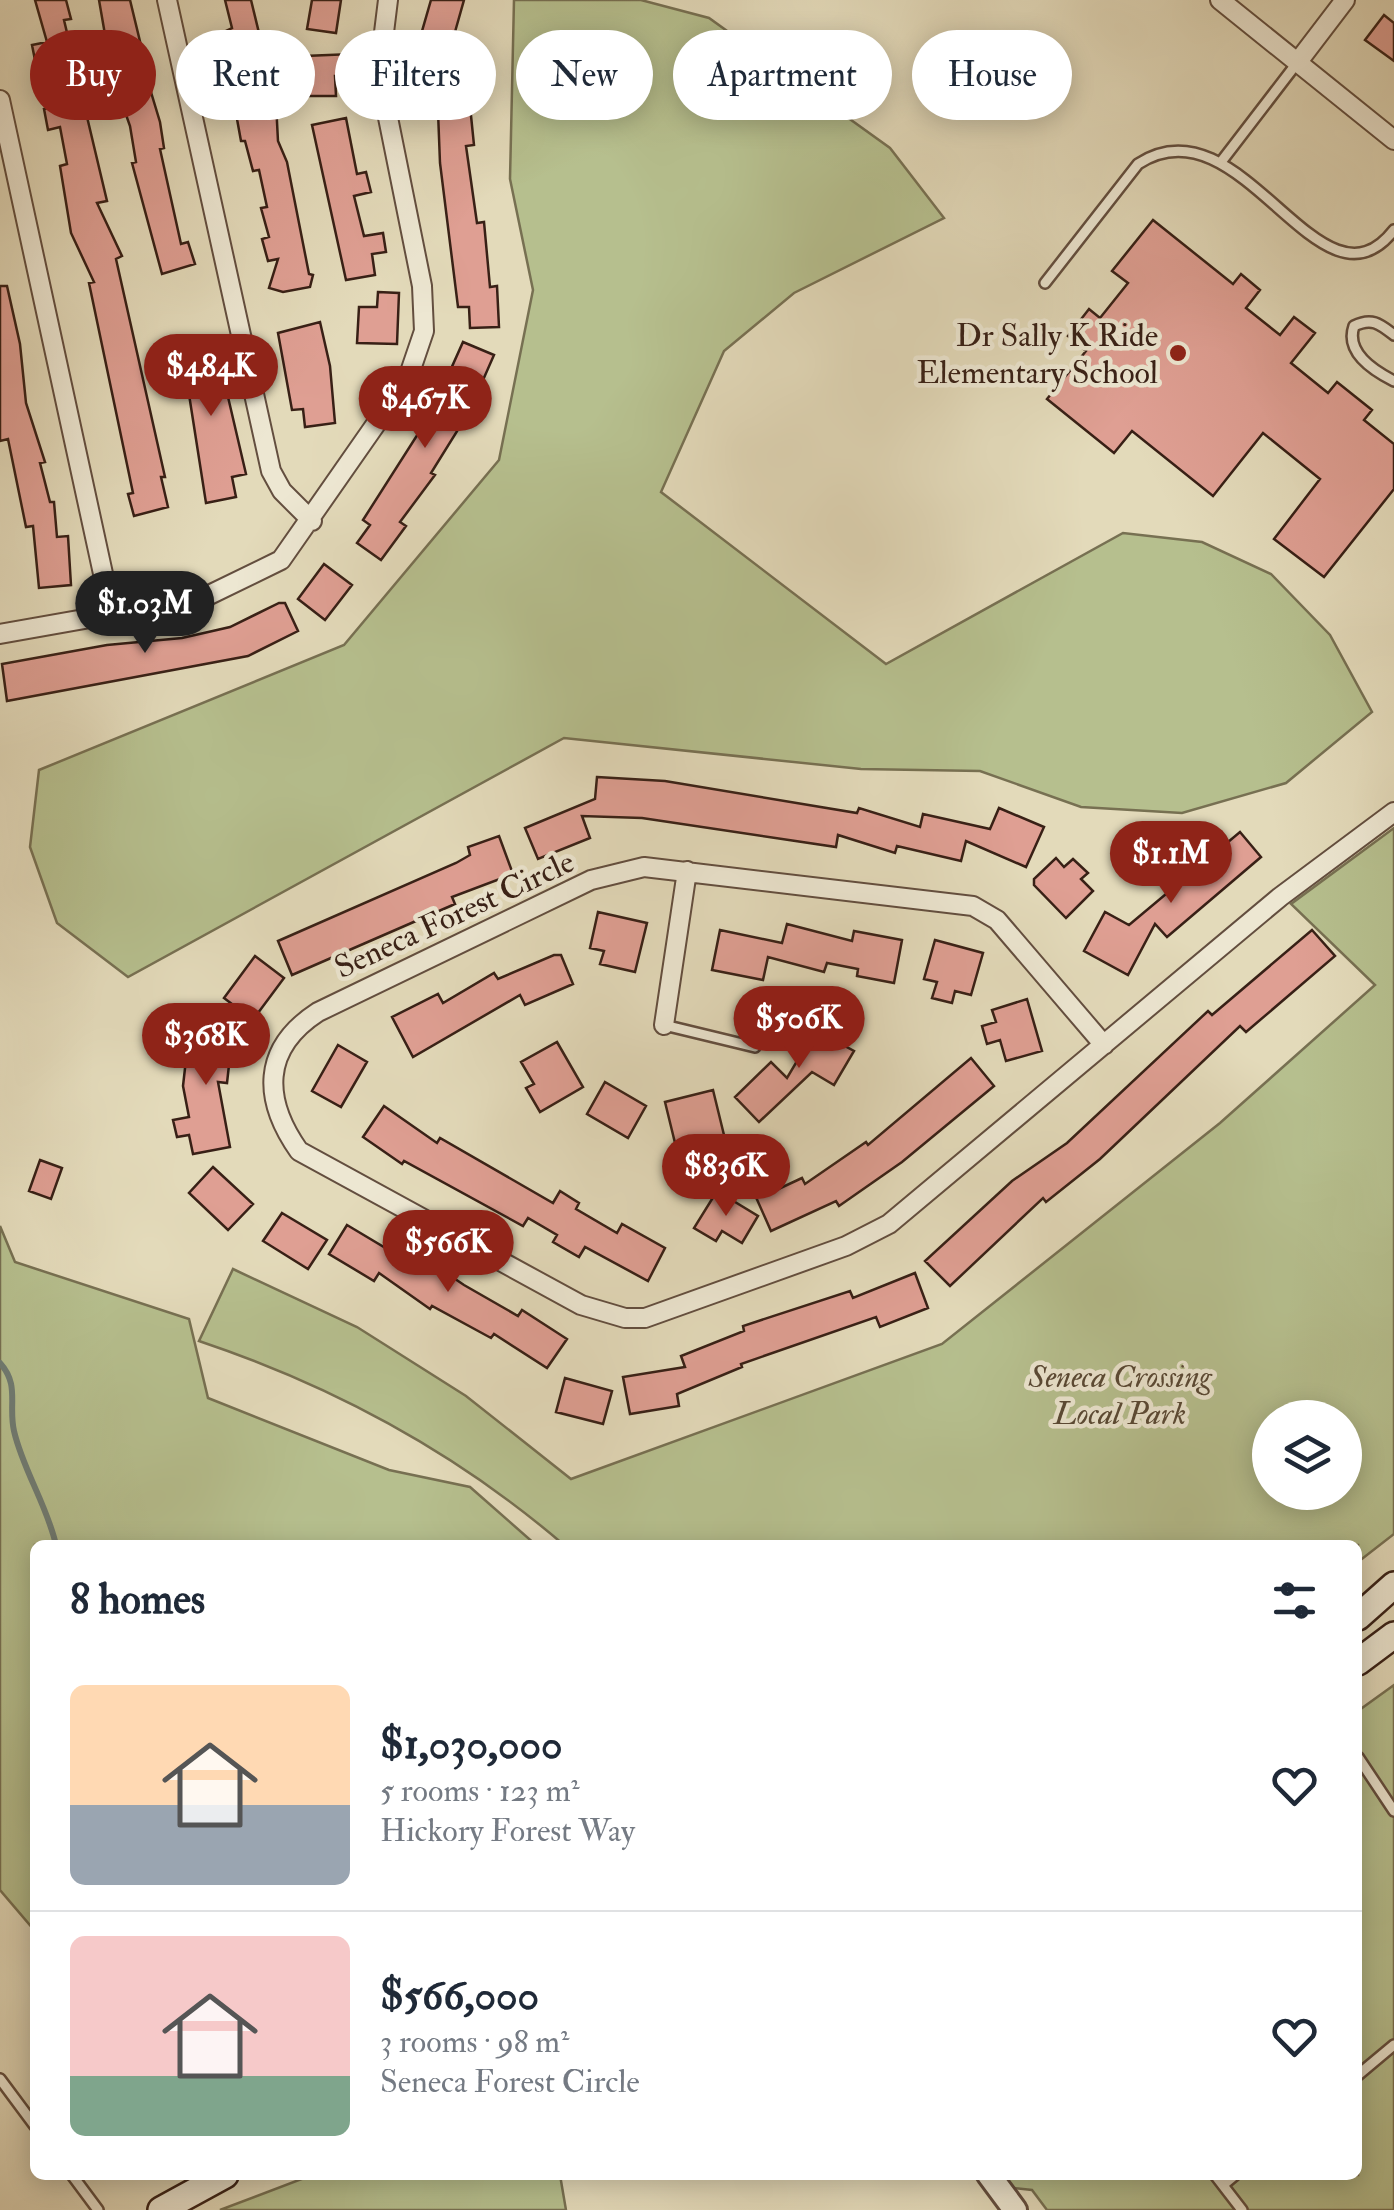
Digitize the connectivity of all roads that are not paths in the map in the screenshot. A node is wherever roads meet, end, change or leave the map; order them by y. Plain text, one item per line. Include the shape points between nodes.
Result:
1 (167, 0) edge
2 (388, 0) edge
3 (1220, 0) edge
4 (1345, 0) edge
5 (1297, 64) junction
6 (0, 100) edge
7 (1394, 140) edge
8 (1220, 162) junction
9 (1394, 230) edge
10 (1045, 283) dead end
11 (1394, 335) edge
12 (1394, 380) edge
13 (312, 521) junction
14 (112, 615) junction
15 (0, 634) edge
16 (1394, 812) edge
17 (687, 871) junction
18 (664, 1024) joint
19 (1104, 1045) junction
20 (755, 1047) dead end
21 (1394, 1585) edge
22 (1362, 1613) edge
23 (1394, 1635) edge
24 (1362, 1659) edge
25 (1362, 1763) edge
26 (1394, 1811) edge
27 (1394, 2045) edge
28 (1362, 2071) edge
29 (0, 2079) edge
30 (30, 2119) edge
31 (76, 2180) edge
32 (215, 2180) edge
33 (993, 2180) edge
34 (1219, 2180) edge
35 (1229, 2180) edge
36 (1223, 2185) junction
37 (98, 2210) edge
38 (161, 2210) edge
39 (1015, 2210) edge
40 (1242, 2210) edge

1 - 13 street via 270,471
2 - 13 street via 379,73 422,286 424,331 408,378
3 - 5 street
4 - 5 street
5 - 7 street
5 - 8 lane
6 - 14 street
8 - 9 lane via 1338,252 1366,254
8 - 10 lane via 1174,148 1138,164
11 - 12 lane via 1365,321 1354,326 1350,339 1353,350
13 - 14 street via 281,560 260,572 204,598
14 - 15 street
16 - 19 street, Seneca Forest Circle via 1280,897
17 - 18 street
17 - 19 street, Seneca Forest Circle via 973,906 997,920
17 - 19 street, Seneca Forest Circle via 644,866 591,880 318,1012 280,1050 271,1086 279,1122 299,1151 580,1305 644,1318 846,1246 888,1224
18 - 20 lane
21 - 22 main road
23 - 24 main road
25 - 26 lane
27 - 28 lane
29 - 30 lane
31 - 37 lane
32 - 38 main road
33 - 39 street
34 - 36 lane
35 - 36 lane
36 - 40 lane

